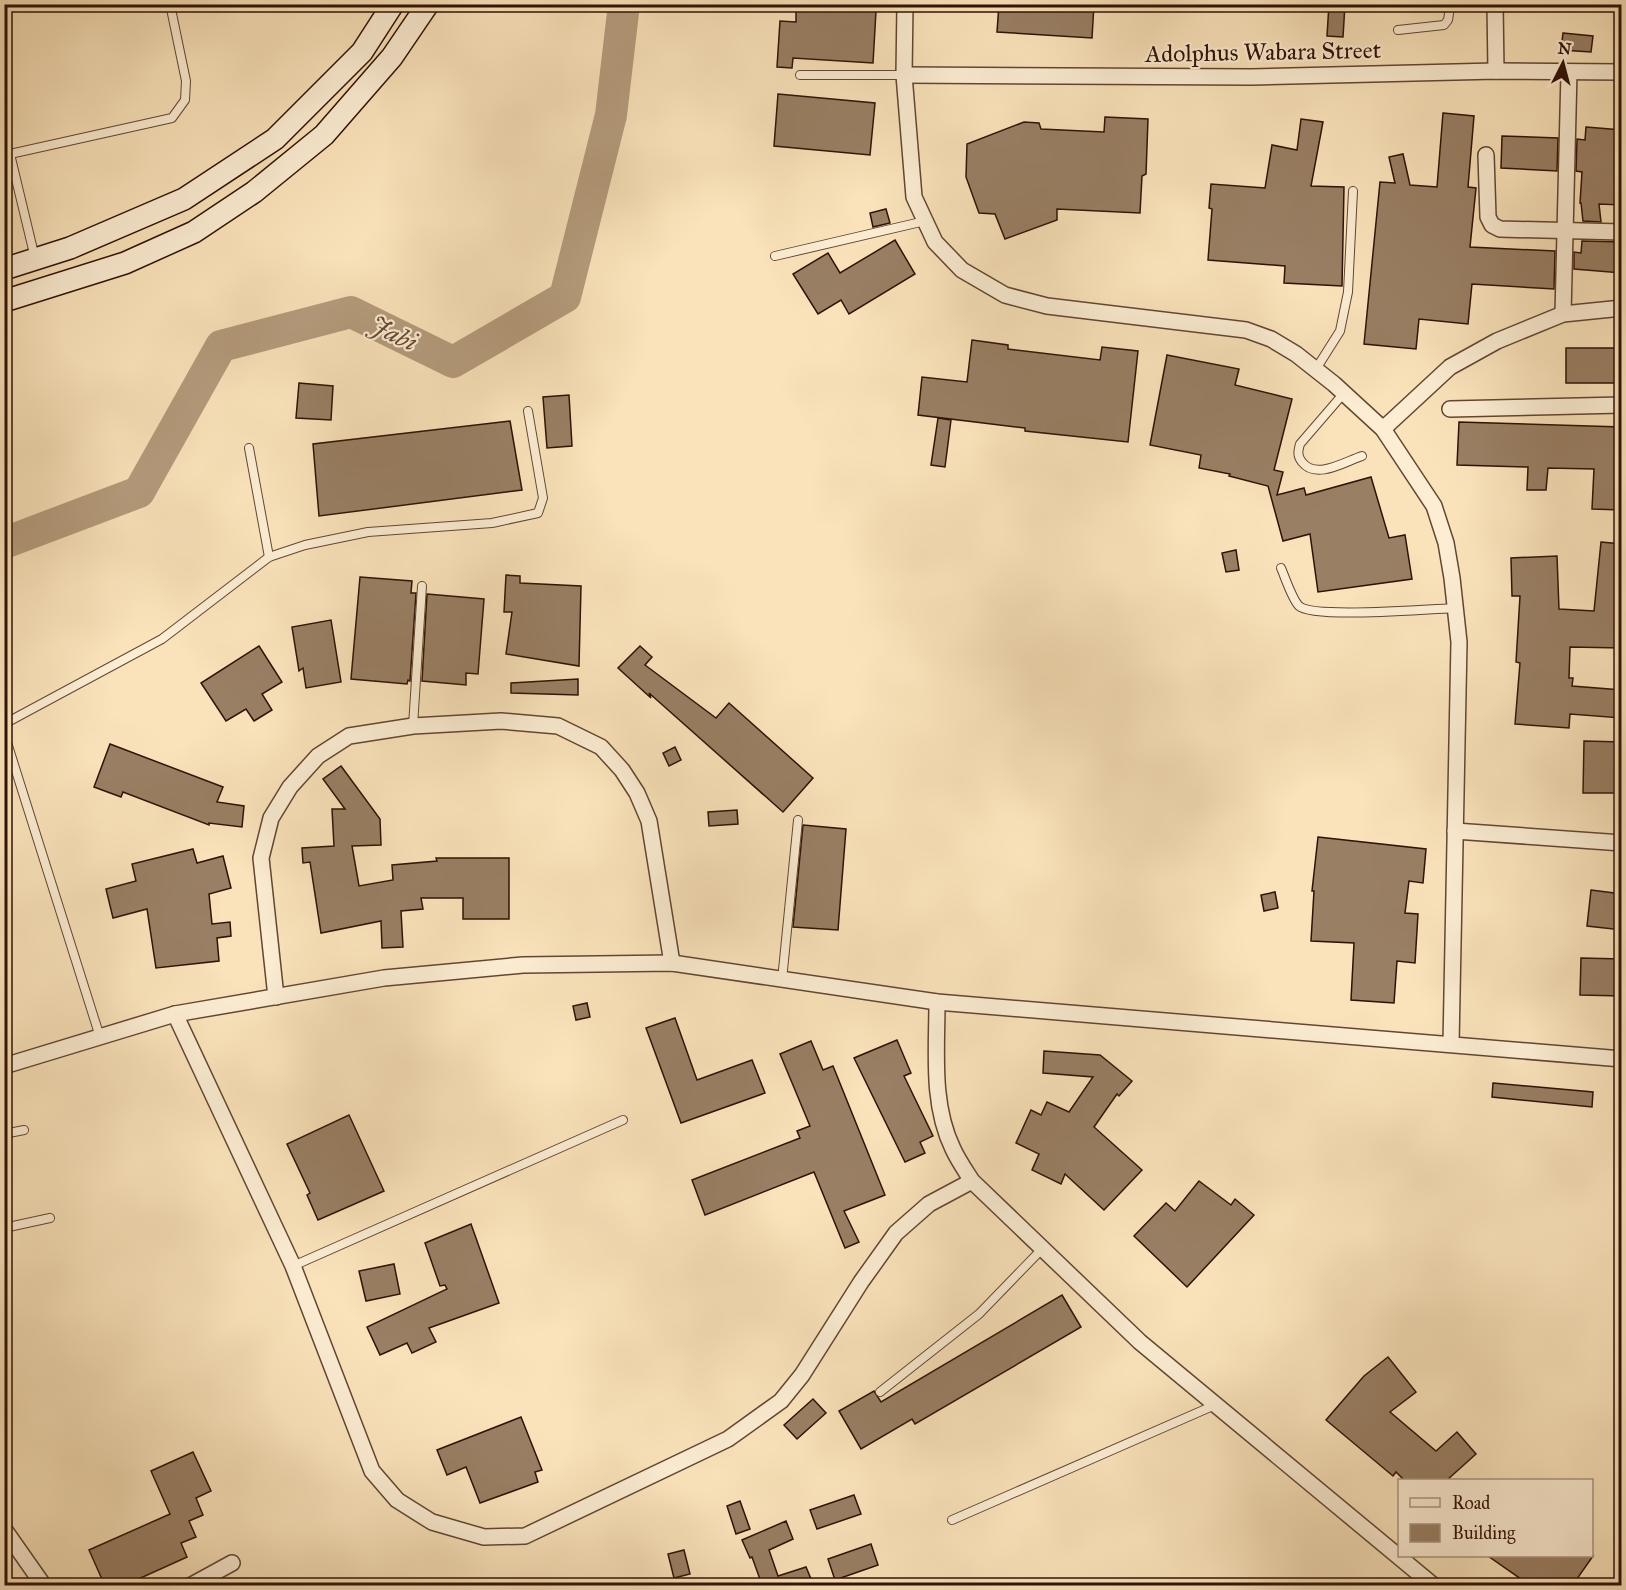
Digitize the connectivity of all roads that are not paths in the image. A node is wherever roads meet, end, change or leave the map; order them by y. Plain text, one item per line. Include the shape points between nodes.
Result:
1 (170, 4) edge
2 (393, 4) edge
3 (428, 4) edge
4 (905, 4) edge
5 (1469, 4) edge
6 (1495, 4) edge
7 (1398, 30) dead end
8 (1496, 71) junction
9 (1569, 72) junction
10 (1622, 72) edge
11 (800, 75) dead end
12 (904, 75) junction
13 (4, 147) edge
14 (10, 154) junction
15 (1486, 155) dead end
16 (1353, 191) dead end
17 (925, 221) junction
18 (1565, 231) junction
19 (1622, 232) edge
20 (775, 256) dead end
21 (35, 259) junction
22 (4, 269) edge
23 (4, 301) edge
24 (1622, 308) edge
25 (1563, 314) junction
26 (1316, 369) junction
27 (1344, 393) junction
28 (1622, 405) edge
29 (1450, 409) dead end
30 (528, 411) dead end
31 (1383, 429) junction
32 (249, 448) dead end
33 (1362, 456) dead end
34 (269, 557) junction
35 (1281, 568) dead end
36 (422, 586) dead end
37 (1456, 608) junction
38 (4, 723) edge
39 (413, 726) junction
40 (4, 733) edge
41 (798, 820) dead end
42 (1455, 831) junction
43 (1622, 843) edge
44 (672, 963) junction
45 (782, 981) junction
46 (276, 997) junction
47 (938, 1002) junction
48 (175, 1014) junction
49 (100, 1037) junction
50 (1451, 1044) junction
51 (1622, 1059) edge
52 (4, 1066) edge
53 (623, 1120) dead end
54 (24, 1130) dead end
55 (4, 1134) edge
56 (972, 1181) junction
57 (50, 1218) dead end
58 (4, 1228) edge
59 (1042, 1249) junction
60 (293, 1266) junction
61 (879, 1392) dead end
62 (1215, 1405) junction
63 (952, 1520) dead end
64 (4, 1529) edge
65 (1398, 1556) edge
66 (1399, 1557) edge
67 (232, 1563) dead end
68 (44, 1586) edge
69 (190, 1586) edge
70 (1434, 1586) edge

1 - 14 lane via 186,81 185,100 172,118
2 - 21 street via 362,52 275,139 184,199
3 - 23 street via 392,57 324,135 254,192 194,232 125,263
4 - 12 street
5 - 7 lane via 1450,7 1449,20 1444,25
6 - 8 street
8 - 9 street, Adolphus Wabara Street
8 - 12 street, Adolphus Wabara Street via 1252,77
9 - 10 street, Adolphus Wabara Street
9 - 18 street
11 - 12 lane
12 - 17 street via 914,196
13 - 14 lane
14 - 21 lane
15 - 18 street via 1488,217 1492,225
16 - 26 lane via 1348,292 1340,331
17 - 20 lane
17 - 26 street via 935,242 962,270 1005,295 1047,306 1246,330 1271,339
18 - 19 street
18 - 25 street
21 - 22 street
24 - 25 street
25 - 31 street via 1497,341 1450,367
26 - 27 street
27 - 31 street
27 - 33 lane via 1297,451 1300,460 1317,471
28 - 29 street
30 - 34 lane via 543,498 538,513 492,523 368,531
31 - 37 street via 1434,506 1446,543
32 - 34 lane
34 - 38 lane via 162,639
35 - 37 lane via 1297,605 1306,610
36 - 39 lane
37 - 42 street via 1459,642
39 - 44 street via 501,721 558,726 601,747 637,793 649,821
39 - 46 street via 349,736 318,756 271,818 261,858
40 - 49 lane
41 - 45 lane
42 - 43 street
42 - 50 street
44 - 45 street
44 - 46 street via 523,964 384,978
45 - 47 street
46 - 48 street
47 - 50 street
47 - 56 street via 936,1082 941,1111 952,1148
48 - 49 street
48 - 60 street
49 - 52 street
50 - 51 street
53 - 60 lane
54 - 55 lane
56 - 59 street
56 - 60 street via 929,1204 896,1233 781,1401 728,1439 525,1536 484,1537 432,1522 397,1500 372,1471
57 - 58 lane
59 - 61 lane via 979,1314
59 - 62 street via 1140,1342
62 - 63 lane
62 - 65 street
64 - 68 street
66 - 70 street
67 - 69 street

